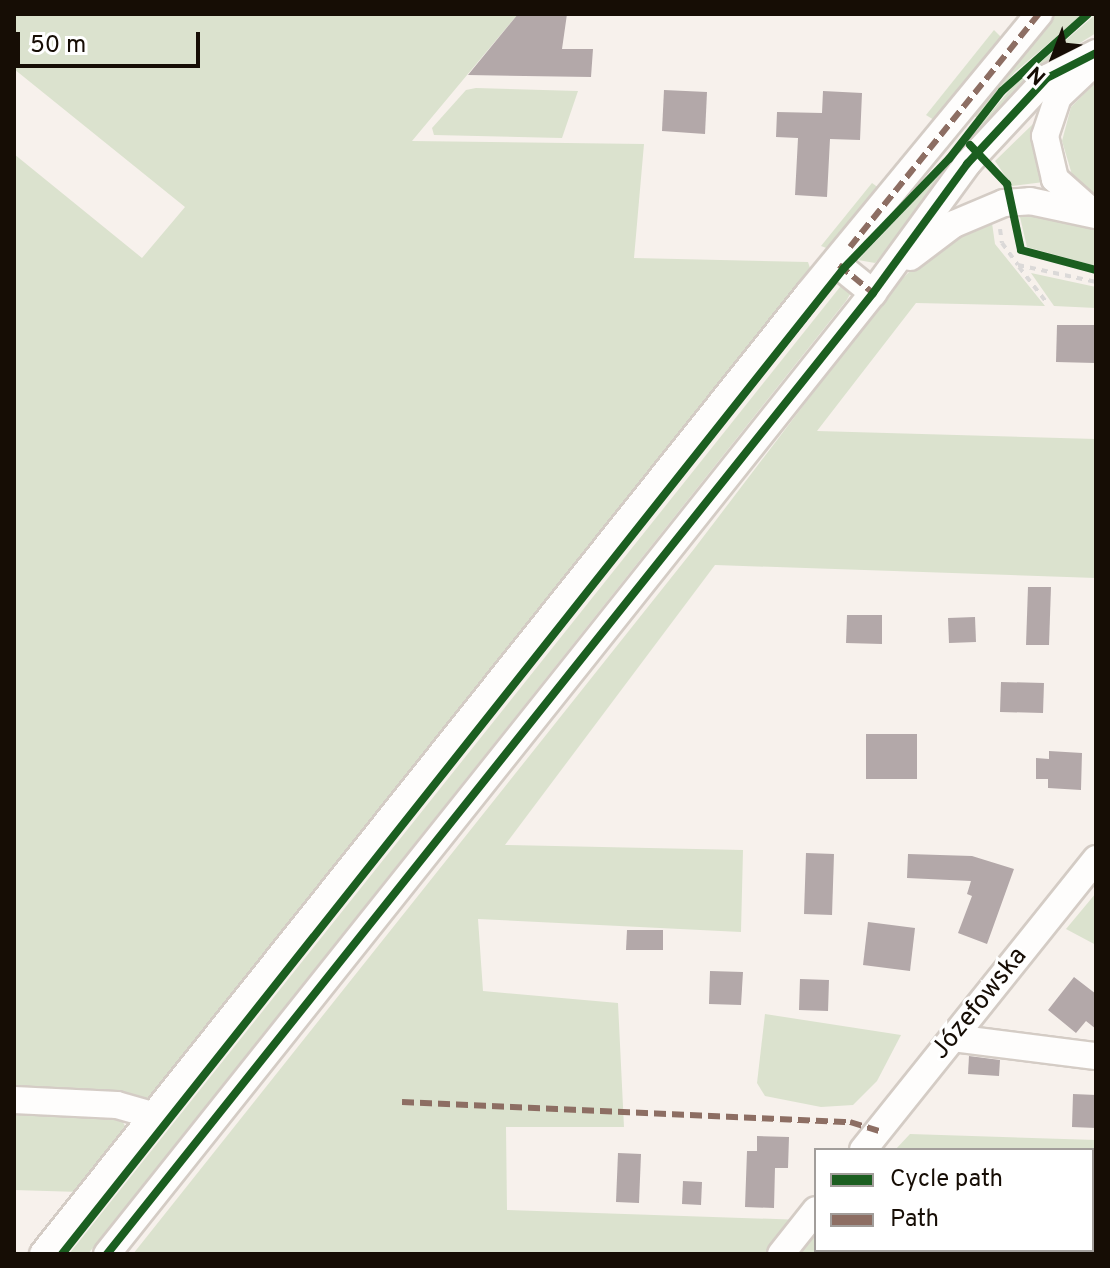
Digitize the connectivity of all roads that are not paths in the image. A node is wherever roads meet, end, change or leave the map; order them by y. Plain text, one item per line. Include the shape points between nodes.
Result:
1 (1039, 14) edge
2 (1096, 53) edge
3 (1096, 62) edge
4 (1096, 214) edge
5 (836, 263) junction
6 (873, 293) junction
7 (1096, 859) edge
8 (953, 1038) junction
9 (1096, 1056) edge
10 (14, 1100) edge
11 (156, 1116) junction
12 (865, 1148) edge
13 (814, 1213) edge
14 (43, 1254) edge
15 (107, 1254) edge
16 (781, 1254) edge

1 - 5 street
2 - 6 street via 1047,78 982,146
3 - 4 street via 1058,97 1045,136 1055,179
4 - 6 street via 1030,201 997,205 933,238
5 - 6 street
5 - 11 street
6 - 15 street
7 - 8 street, Józefowska
8 - 9 street
8 - 12 street, Józefowska
10 - 11 street via 117,1105
11 - 14 street
13 - 16 street

